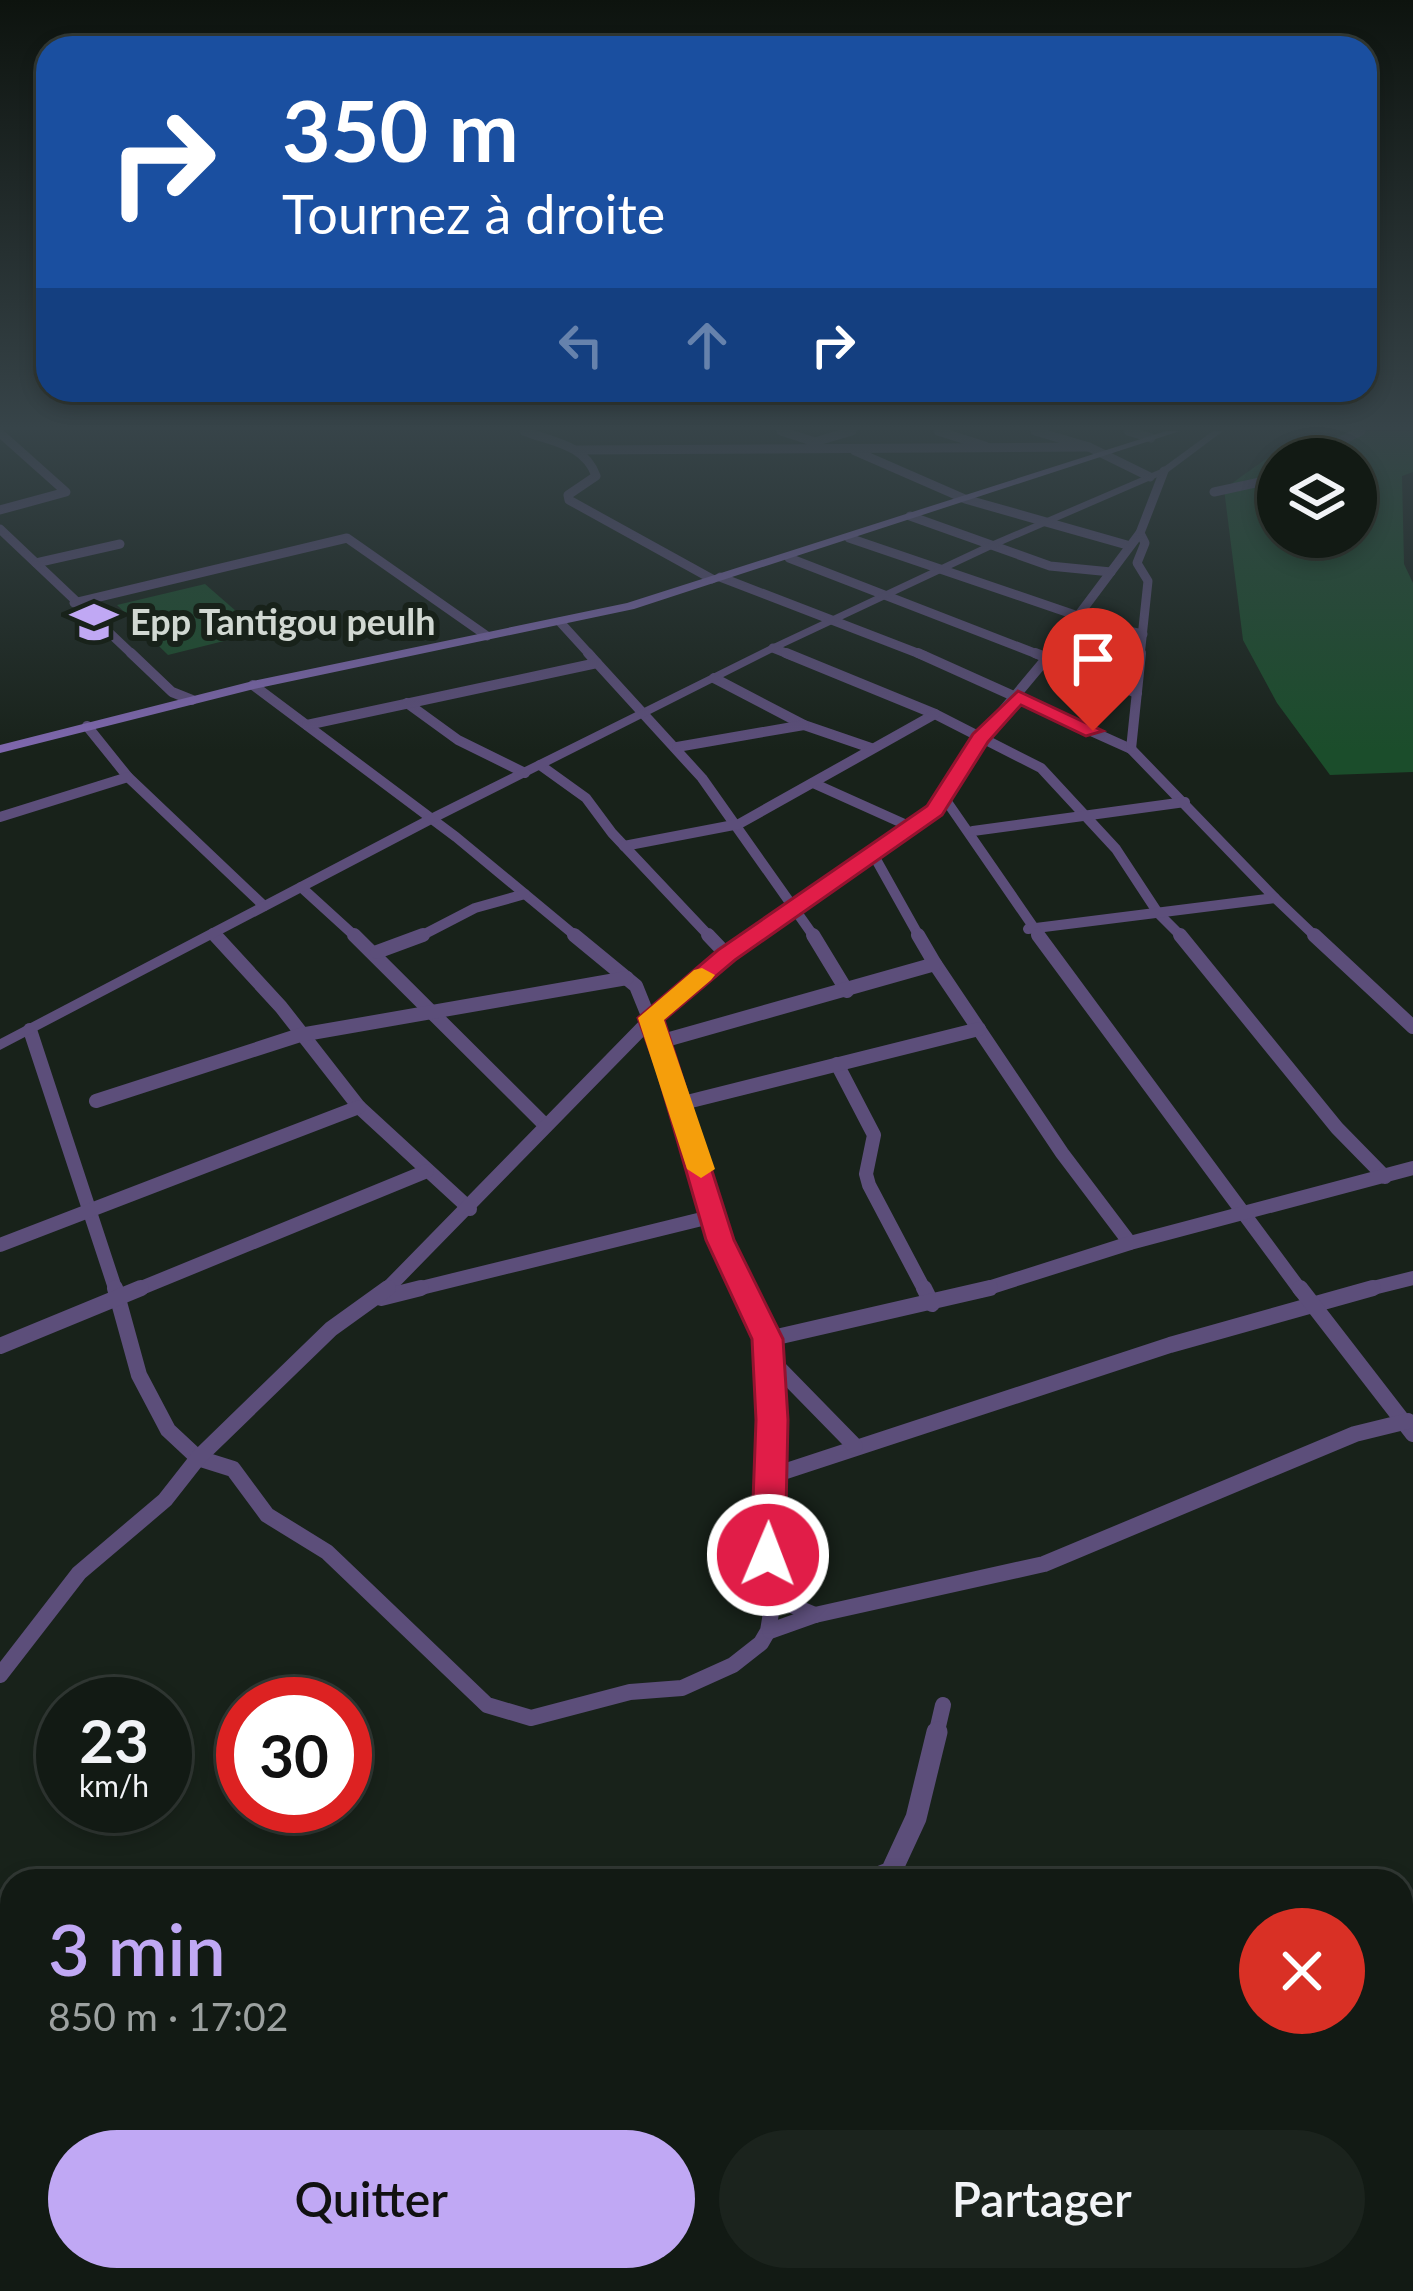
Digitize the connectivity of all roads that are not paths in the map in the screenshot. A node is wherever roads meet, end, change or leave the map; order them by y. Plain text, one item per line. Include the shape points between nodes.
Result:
1 (9, 538) edge
2 (640, 538) edge
3 (849, 538) joint
4 (968, 538) edge
5 (1009, 538) edge
6 (1102, 538) edge
7 (1134, 538) edge
8 (1143, 538) edge
9 (120, 544) dead end
10 (1127, 545) junction
11 (990, 546) junction
12 (789, 558) junction
13 (35, 563) junction
14 (943, 570) junction
15 (1112, 572) junction
16 (716, 578) junction
17 (886, 594) junction
18 (74, 603) junction
19 (1079, 619) junction
20 (833, 620) junction
21 (560, 622) junction
22 (1143, 634) junction
23 (487, 636) junction
24 (773, 648) junction
25 (1050, 656) junction
26 (597, 663) junction
27 (714, 678) junction
28 (253, 685) junction
29 (1137, 693) junction
30 (1018, 697) junction
31 (192, 700) junction
32 (407, 703) junction
33 (646, 711) junction
34 (935, 714) junction
35 (804, 724) junction
36 (307, 725) junction
37 (87, 726) junction
38 (980, 738) junction
39 (677, 747) junction
40 (871, 748) junction
41 (0, 749) edge
42 (1131, 749) junction
43 (540, 765) junction
44 (524, 772) junction
45 (128, 777) junction
46 (813, 784) junction
47 (944, 796) junction
48 (1186, 802) junction
49 (1087, 815) junction
50 (0, 817) edge
51 (429, 820) junction
52 (739, 824) junction
53 (911, 827) junction
54 (973, 831) junction
55 (624, 846) junction
56 (873, 854) junction
57 (301, 886) junction
58 (525, 894) junction
59 (1275, 898) junction
60 (264, 906) junction
61 (797, 906) junction
62 (1158, 913) junction
63 (1028, 928) junction
64 (213, 934) junction
65 (377, 952) junction
66 (727, 955) junction
67 (935, 964) junction
68 (626, 978) junction
69 (847, 991) junction
70 (428, 1011) junction
71 (650, 1018) junction
72 (1413, 1027) edge
73 (979, 1029) junction
74 (30, 1030) junction
75 (300, 1035) junction
76 (659, 1042) junction
77 (0, 1046) edge
78 (837, 1064) junction
79 (97, 1101) dead end
80 (679, 1104) junction
81 (359, 1107) junction
82 (544, 1124) junction
83 (1413, 1168) edge
84 (427, 1172) junction
85 (1385, 1177) junction
86 (470, 1209) junction
87 (94, 1210) junction
88 (1242, 1212) junction
89 (713, 1216) junction
90 (1130, 1243) junction
91 (0, 1245) edge
92 (1413, 1278) edge
93 (117, 1296) junction
94 (377, 1299) junction
95 (932, 1304) junction
96 (1310, 1307) junction
97 (0, 1346) edge
98 (767, 1347) junction
99 (1409, 1425) edge
100 (855, 1446) junction
101 (198, 1458) junction
102 (771, 1475) junction
103 (777, 1599) junction
104 (815, 1615) junction
105 (770, 1631) junction
106 (0, 1675) edge
107 (943, 1706) dead end
108 (892, 1869) edge

1 - 13 street
2 - 16 street
3 - 12 main road
3 - 14 street
4 - 11 street
5 - 11 street
6 - 10 street
7 - 10 street
8 - 22 street
9 - 13 street
10 - 15 street
11 - 14 street
11 - 15 street via 1050,566
12 - 16 main road
12 - 17 street
13 - 18 street
14 - 17 street
14 - 19 street
15 - 19 street
16 - 20 street
16 - 21 main road
17 - 20 street
17 - 25 street
18 - 23 street via 346,538
18 - 31 street via 172,692
19 - 22 street
19 - 25 street
20 - 24 street
20 - 30 street
21 - 23 main road
21 - 26 street
22 - 29 street
23 - 28 main road
24 - 27 street
24 - 34 street
25 - 29 street
25 - 30 street
26 - 32 street
26 - 33 street
27 - 33 street
27 - 35 street
28 - 31 main road
28 - 36 street
29 - 42 street
30 - 38 street
30 - 42 street
31 - 37 main road
32 - 36 street
32 - 44 street
33 - 39 street
33 - 43 street
34 - 38 street
34 - 40 street
35 - 39 street
35 - 40 street
36 - 51 street
37 - 41 main road
37 - 45 street
38 - 47 street
38 - 49 street via 1042,768
39 - 52 street
40 - 46 street
42 - 48 street
43 - 44 street
43 - 55 street via 586,798
44 - 51 street
45 - 50 street
45 - 60 street
46 - 52 street
46 - 53 street
47 - 53 street
47 - 54 street
48 - 49 street
48 - 59 street
49 - 54 street
49 - 62 street
51 - 57 street
51 - 58 street
52 - 55 street
52 - 61 street
53 - 56 street
54 - 63 street
55 - 66 street
56 - 61 street
56 - 67 street
57 - 60 street
57 - 65 street
58 - 65 street
58 - 68 street
59 - 62 street
59 - 72 street
60 - 64 street
61 - 66 street
61 - 69 street
62 - 63 street
62 - 85 street
63 - 88 street via 1052,948
64 - 74 street
64 - 75 street
65 - 70 street
66 - 71 street
67 - 69 street
67 - 73 street
68 - 70 street
68 - 71 street
69 - 76 street
70 - 75 street
70 - 82 street
71 - 76 street
71 - 82 street
73 - 78 street
73 - 90 street
74 - 77 street
74 - 87 street
75 - 79 street
75 - 81 street
76 - 80 street
78 - 80 street
78 - 95 street via 874,1135 869,1185
80 - 89 street
81 - 84 street
81 - 87 street
82 - 86 street
83 - 85 street
84 - 86 street
84 - 93 street
85 - 88 street
86 - 94 street
87 - 91 street
87 - 93 street
88 - 90 street
88 - 96 street
89 - 94 street
89 - 98 street
90 - 95 street
92 - 96 street
93 - 97 street
93 - 101 street via 152,1404
94 - 101 street via 331,1329
95 - 98 street
96 - 99 street
96 - 100 street
98 - 100 street
98 - 102 street
99 - 104 street via 1355,1434 1044,1564
100 - 102 street
101 - 105 street via 233,1468 267,1515 327,1552 488,1705 509,1712 531,1718 692,1685 739,1663
101 - 106 street via 165,1500 79,1573
102 - 103 street via 768,1555
103 - 104 street
103 - 105 street
104 - 105 street
107 - 108 street via 916,1818

